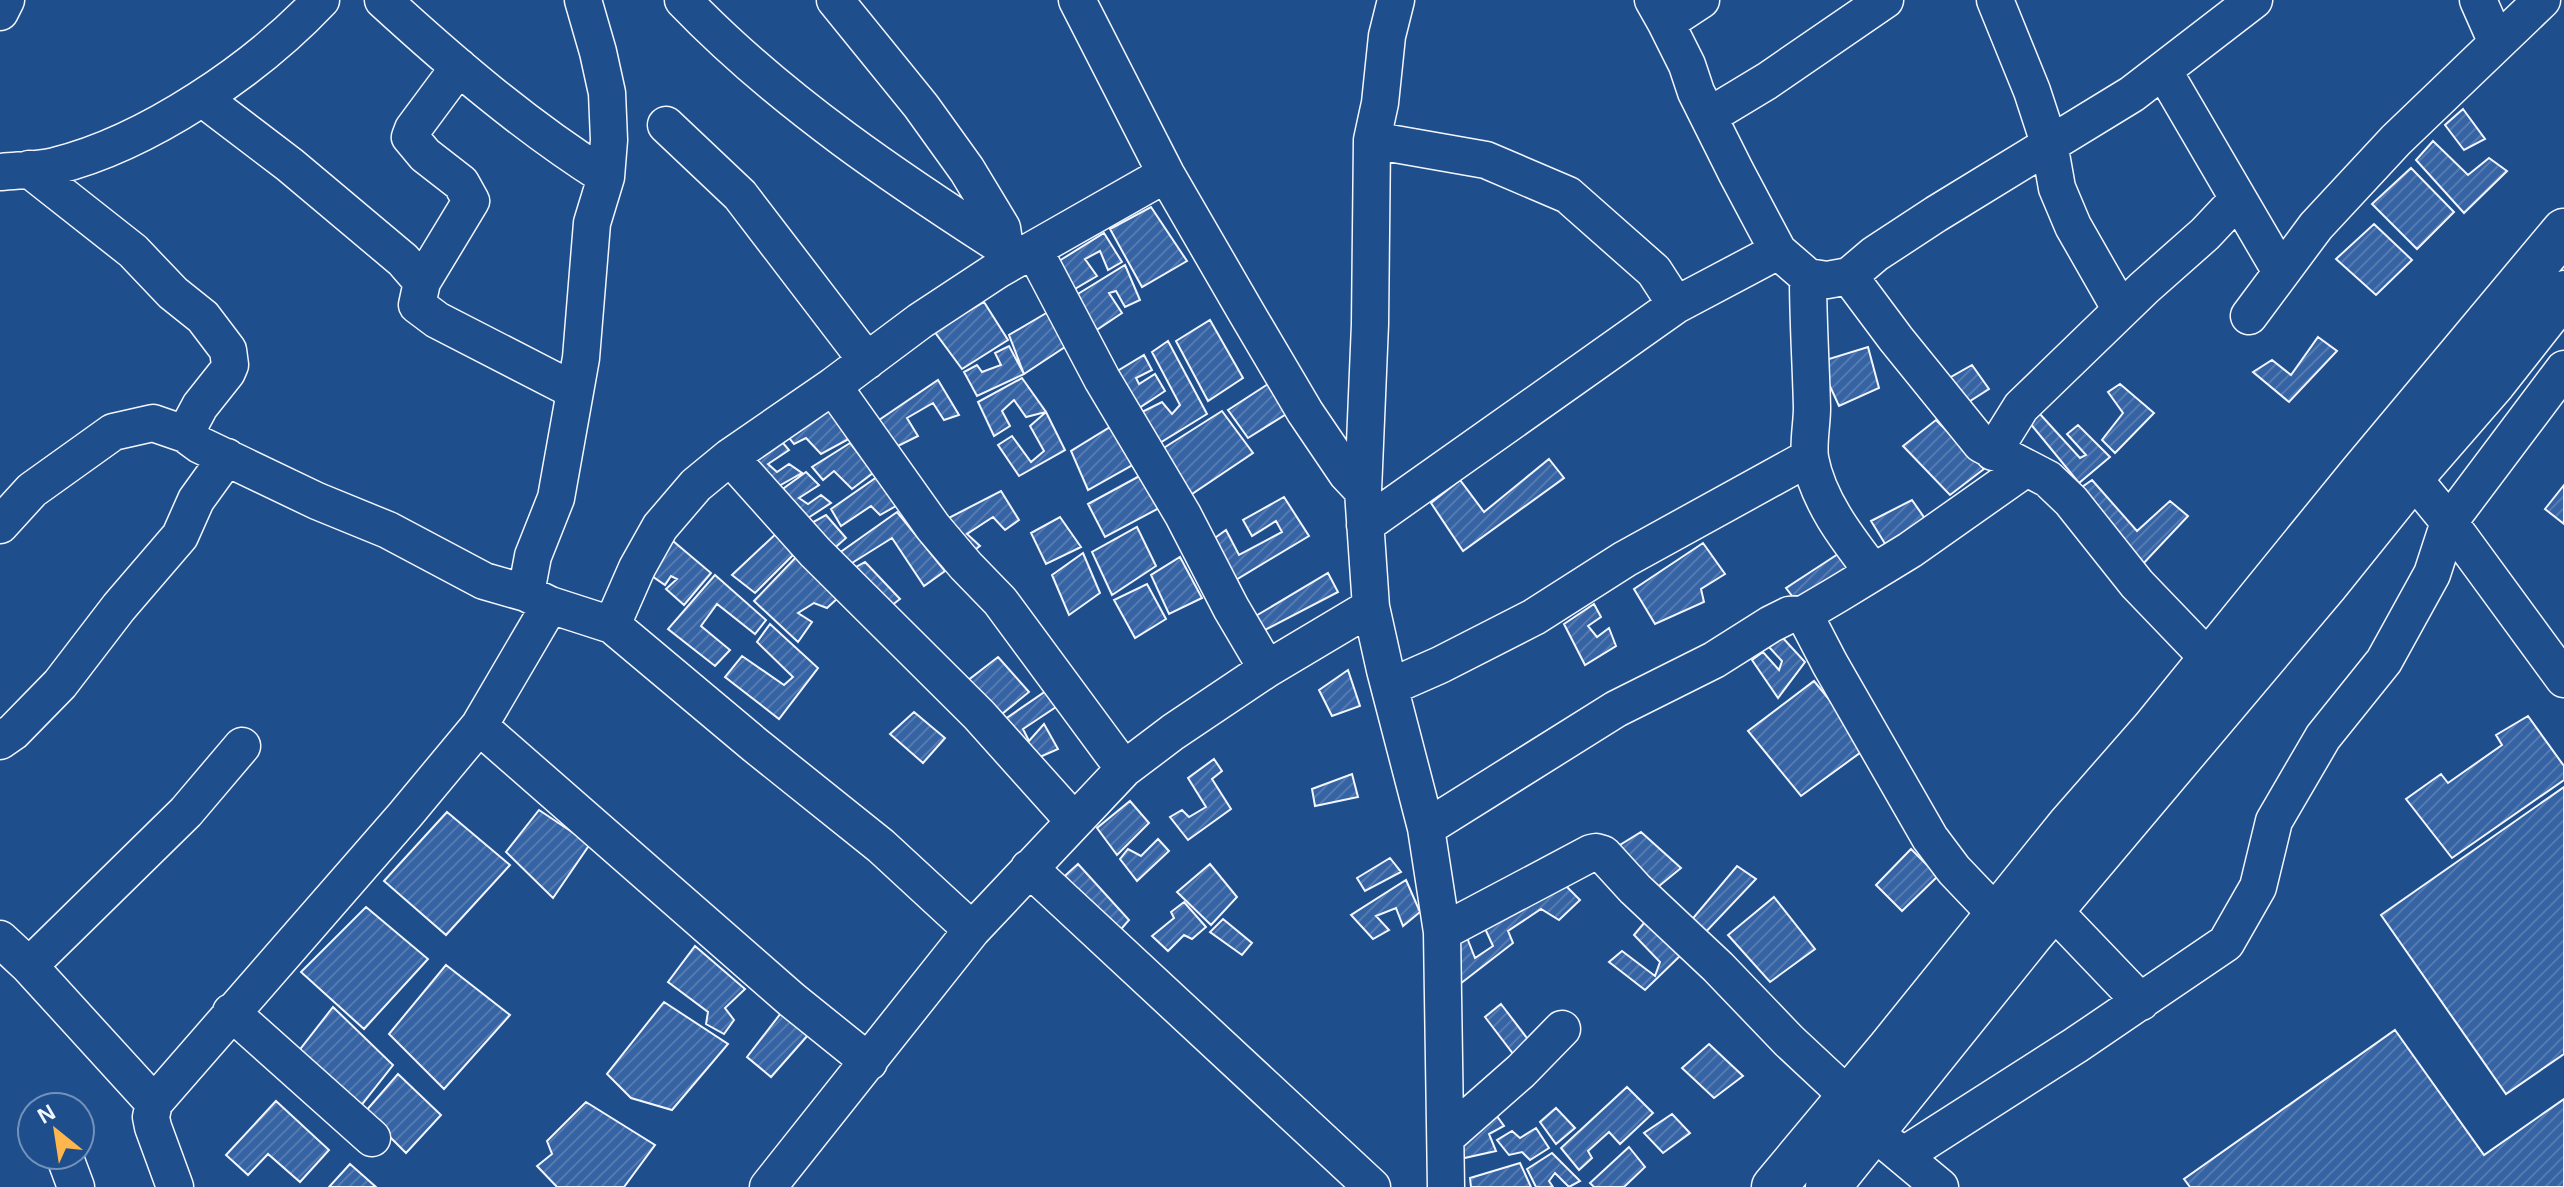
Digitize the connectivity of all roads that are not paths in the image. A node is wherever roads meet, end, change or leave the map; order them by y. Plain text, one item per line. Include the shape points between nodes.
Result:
1 (6, 0) edge
2 (383, 0) edge
3 (583, 0) edge
4 (683, 0) edge
5 (835, 0) edge
6 (1077, 0) edge
7 (1396, 0) edge
8 (1701, 0) edge
9 (1885, 0) edge
10 (1995, 0) edge
11 (2478, 0) edge
12 (2542, 0) edge
13 (2245, 3) edge
14 (303, 6) edge
15 (1660, 11) edge
16 (0, 12) edge
17 (2497, 43) junction
18 (459, 67) junction
19 (2163, 70) junction
20 (202, 98) junction
21 (1709, 116) junction
22 (666, 125) dead end
23 (1372, 140) junction
24 (2049, 143) junction
25 (14, 170) edge
26 (1166, 174) junction
27 (606, 177) junction
28 (2237, 200) junction
29 (2564, 231) edge
30 (1778, 251) junction
31 (1020, 252) junction
32 (2281, 272) junction
33 (1849, 276) junction
34 (1808, 277) junction
35 (422, 282) junction
36 (2564, 293) edge
37 (1676, 305) junction
38 (2121, 310) junction
39 (2249, 316) dead end
40 (867, 361) junction
41 (2564, 369) edge
42 (833, 386) junction
43 (575, 391) junction
44 (185, 434) junction
45 (1993, 452) junction
46 (227, 457) junction
47 (730, 457) junction
48 (1810, 457) junction
49 (2025, 469) junction
50 (2412, 477) junction
51 (1364, 508) junction
52 (2449, 522) junction
53 (0, 525) edge
54 (1873, 572) junction
55 (538, 599) junction
56 (1371, 607) junction
57 (1804, 614) junction
58 (612, 625) junction
59 (2210, 660) junction
60 (1267, 669) junction
61 (2564, 679) edge
62 (1390, 687) junction
63 (479, 726) junction
64 (0, 741) edge
65 (242, 746) dead end
66 (1124, 769) junction
67 (1074, 821) junction
68 (1426, 828) junction
69 (1029, 868) junction
70 (2052, 909) junction
71 (1996, 914) junction
72 (972, 930) junction
73 (1442, 932) junction
74 (0, 939) edge
75 (29, 966) junction
76 (2141, 1002) junction
77 (231, 1012) junction
78 (1562, 1029) dead end
79 (869, 1062) junction
80 (154, 1103) junction
81 (1875, 1128) junction
82 (1446, 1137) junction
83 (372, 1138) dead end
84 (175, 1187) edge
85 (768, 1187) edge
86 (1372, 1187) edge
87 (1446, 1187) edge
88 (1774, 1187) edge
89 (1828, 1187) edge
90 (1940, 1187) edge

1 - 16 street
2 - 18 street
3 - 27 street via 607,93
4 - 31 street via 790,98 906,183
5 - 31 street via 921,106
6 - 26 street
7 - 23 street
8 - 15 street
9 - 21 street
10 - 24 street
11 - 17 street
12 - 17 street
13 - 19 street
14 - 20 street via 253,62
15 - 21 street
17 - 32 street via 2396,140
18 - 27 street
18 - 35 street via 410,137 461,183 471,201
19 - 24 street
19 - 28 street
20 - 25 street via 95,152 53,166
20 - 35 street via 290,165
21 - 30 street
22 - 40 street via 740,195
23 - 37 street via 1486,160 1568,195 1654,271
23 - 51 street
24 - 33 street
24 - 38 street via 2057,188 2073,226
25 - 44 street via 133,251 203,317 228,350 227,372
26 - 31 street
26 - 51 street
27 - 43 street via 592,223
28 - 32 street
28 - 38 street
29 - 59 main road
30 - 34 street
30 - 37 street
31 - 40 street
31 - 60 street via 1183,515
32 - 39 street
33 - 34 street
33 - 45 street via 1961,422
34 - 48 street
35 - 43 street via 417,305 437,320
36 - 50 main road
37 - 51 street
38 - 45 street via 2021,407
40 - 42 street
41 - 52 street
42 - 47 street
42 - 66 street via 933,527 1000,601
43 - 55 street via 556,498 533,556
44 - 46 street
44 - 53 street via 153,423 113,432 32,490
45 - 49 street
46 - 55 street via 388,530 484,581
46 - 64 street via 196,500 180,536 60,684
47 - 58 street via 696,485 660,527
47 - 67 street
48 - 54 street via 1823,498
48 - 62 street via 1625,559 1534,617
49 - 54 street
49 - 59 street via 2048,479 2071,501 2137,584
50 - 52 street
50 - 70 main road
51 - 56 street
52 - 61 street
52 - 76 street via 2432,574 2384,661 2323,737 2274,821 2258,887 2226,943
54 - 57 street
55 - 58 street
55 - 63 street
56 - 60 street
56 - 62 street
57 - 68 street via 1771,624 1714,660 1616,709
57 - 71 street via 1930,838
58 - 72 street via 881,846
59 - 71 main road
60 - 66 street
62 - 68 street
63 - 77 street
63 - 79 street
65 - 75 street via 186,812
66 - 67 street
67 - 69 street
68 - 73 street
69 - 72 street
69 - 86 street
70 - 76 street
70 - 81 main road
71 - 81 main road
72 - 79 street
73 - 81 street via 1591,853 1603,854
73 - 82 street
74 - 75 street
75 - 80 street
76 - 81 street
77 - 80 street
77 - 83 street
78 - 82 street
79 - 85 street
80 - 84 street via 153,1127
81 - 88 main road
81 - 89 main road
81 - 90 street
82 - 87 street

